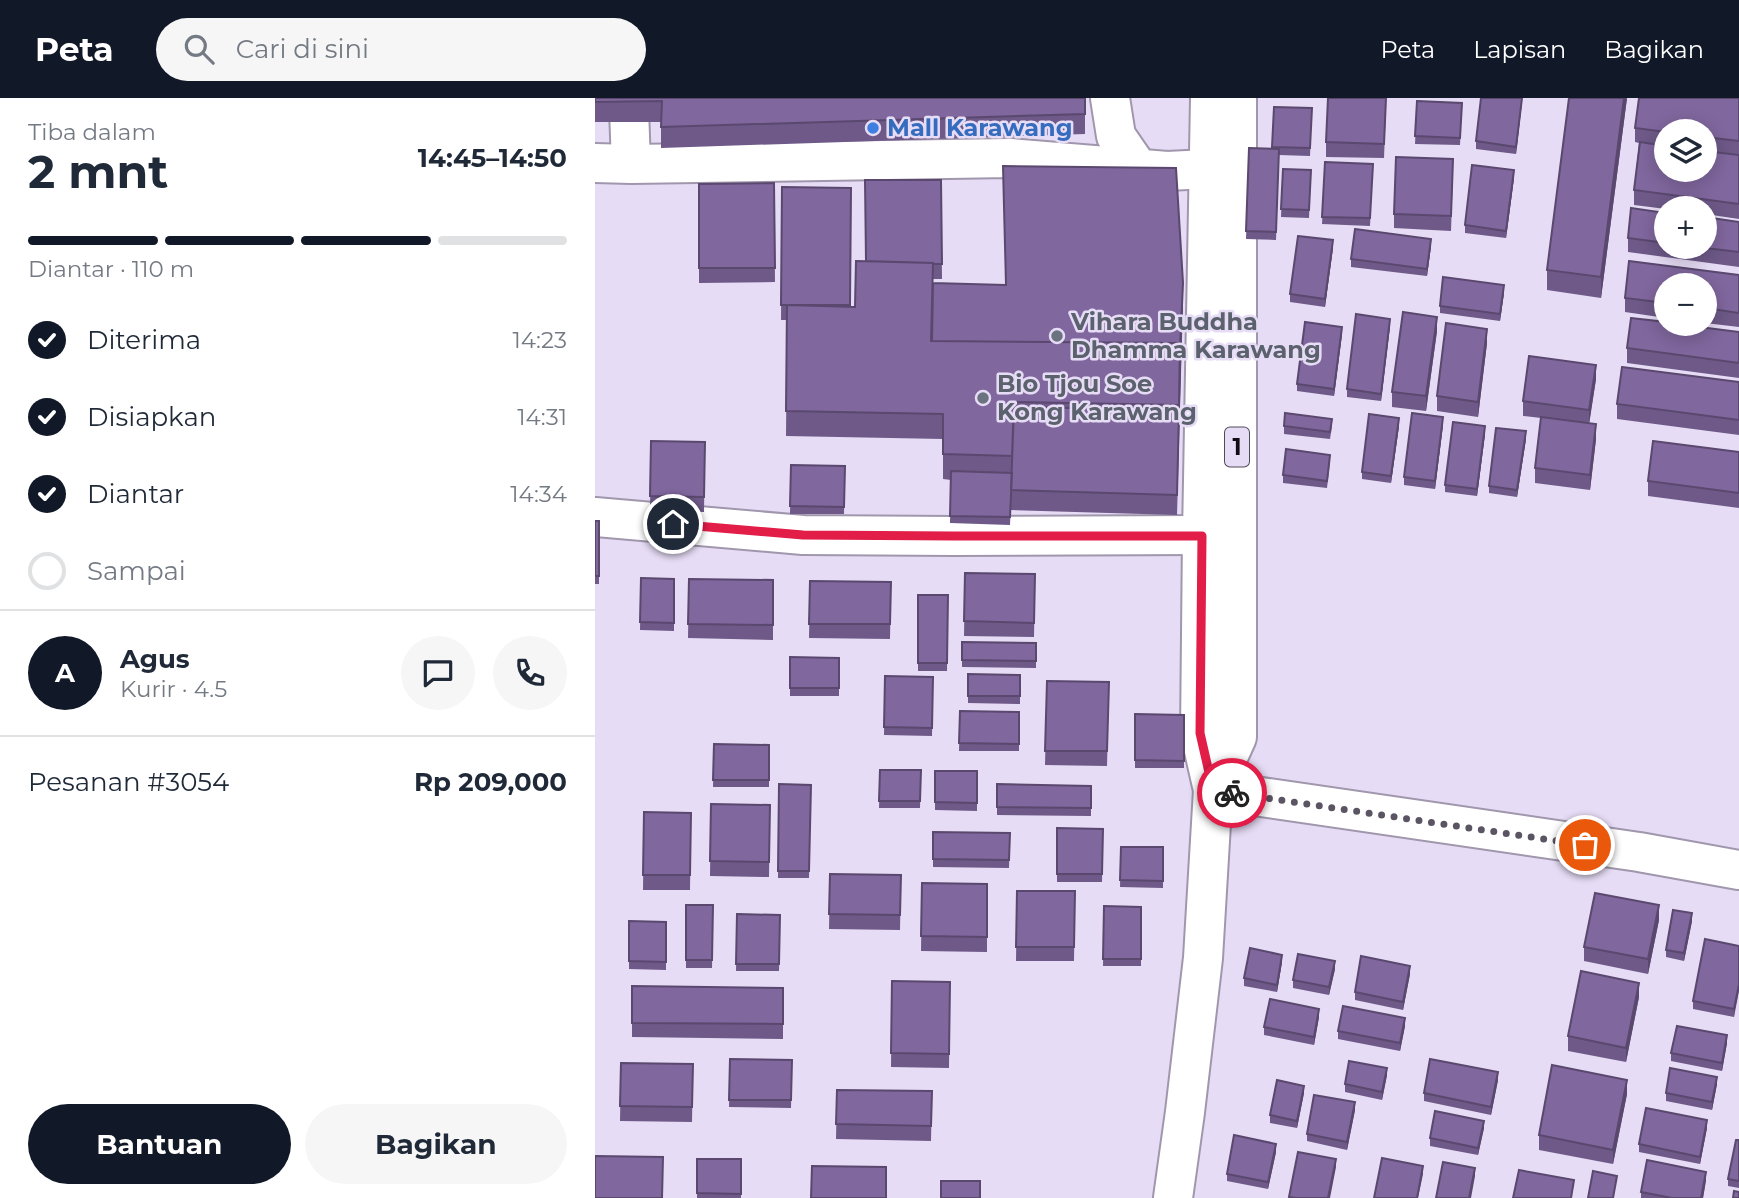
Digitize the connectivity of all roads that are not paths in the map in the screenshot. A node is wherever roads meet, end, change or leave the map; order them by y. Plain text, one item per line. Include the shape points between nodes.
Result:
1 (1110, 98) edge
2 (1210, 98) edge
3 (1237, 98) edge
4 (629, 109) dead end
5 (613, 164) edge
6 (1152, 169) junction
7 (1208, 169) junction
8 (595, 517) edge
9 (1202, 536) junction
10 (1213, 790) junction
11 (1739, 870) edge
12 (1173, 1198) edge

1 - 6 main road via 1116,136
2 - 7 main road, 1
3 - 10 main road, 1 via 1237,737
4 - 5 main road
5 - 6 main road via 1010,158
6 - 7 main road
7 - 9 main road, 1
8 - 9 main road via 803,535
9 - 10 main road, 1 via 1200,733
10 - 11 main road
10 - 12 main road, 1 via 1203,958

